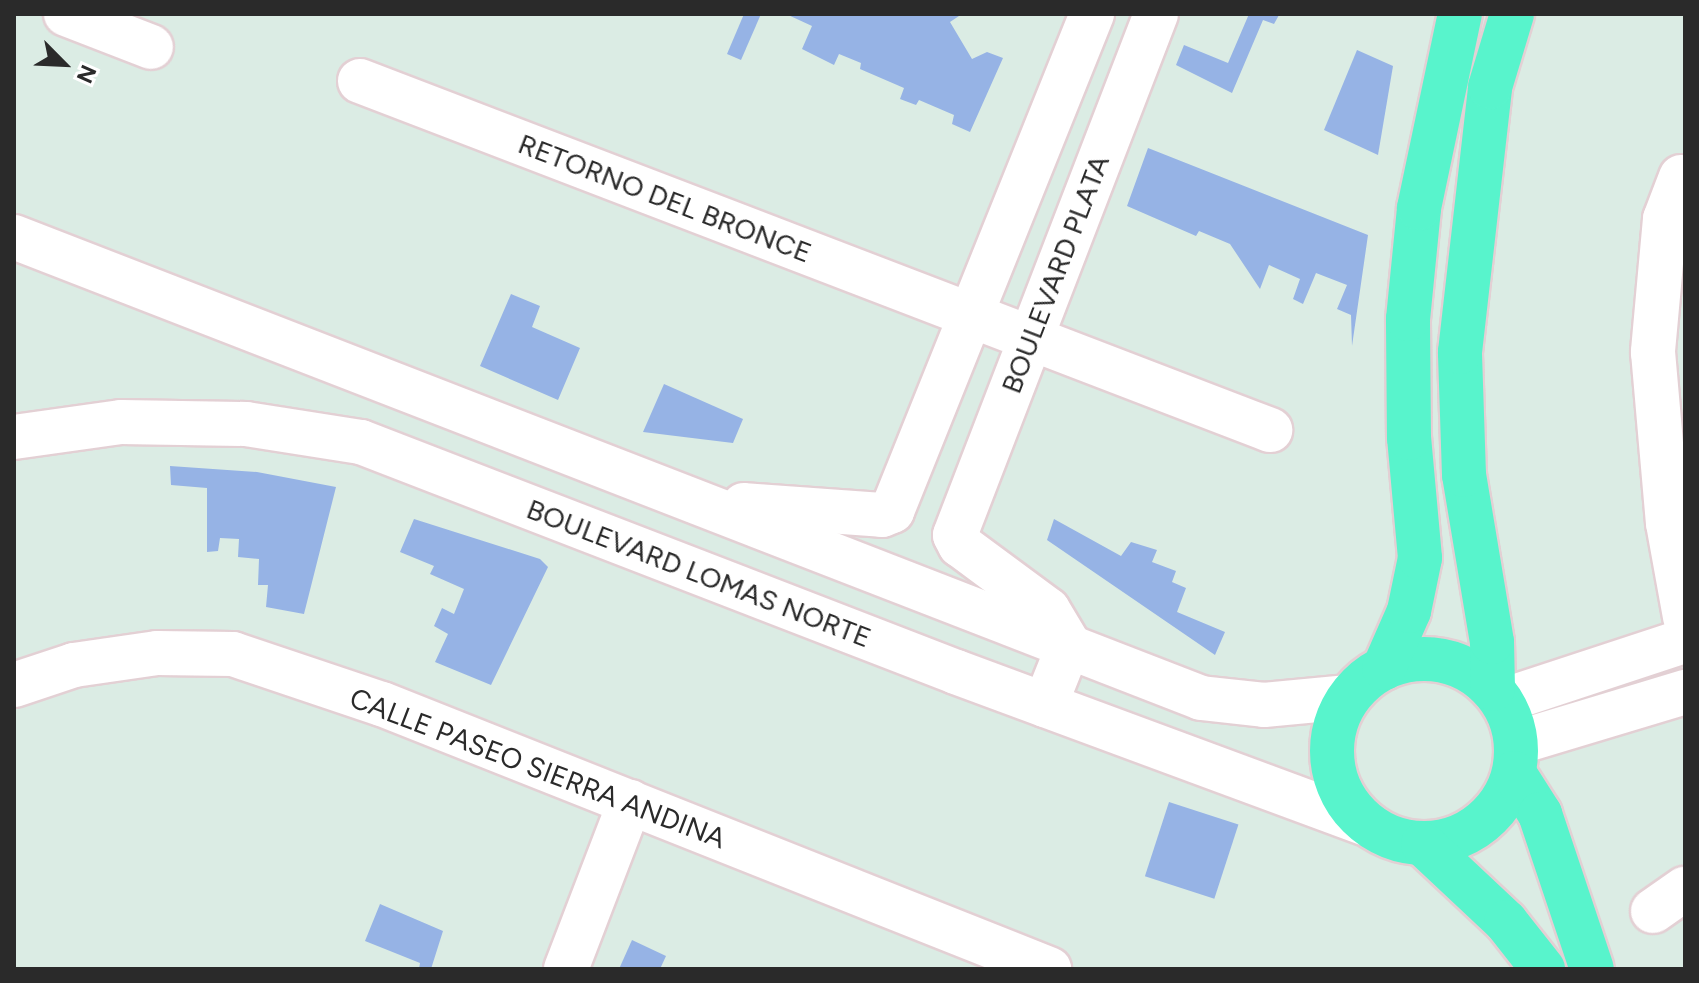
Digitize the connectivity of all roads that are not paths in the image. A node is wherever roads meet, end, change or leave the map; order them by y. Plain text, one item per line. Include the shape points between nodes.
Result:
1 (66, 14) edge
2 (1092, 14) edge
3 (1156, 14) edge
4 (1460, 14) edge
5 (1512, 14) edge
6 (151, 47) dead end
7 (360, 81) dead end
8 (1681, 177) dead end
9 (16, 240) edge
10 (971, 316) junction
11 (1031, 338) junction
12 (1270, 430) dead end
13 (14, 437) edge
14 (697, 501) junction
15 (1676, 518) edge
16 (1685, 617) edge
17 (1685, 641) edge
18 (1069, 645) junction
19 (1384, 668) junction
20 (1134, 670) junction
21 (14, 685) edge
22 (1685, 692) edge
23 (1497, 695) junction
24 (1349, 697) junction
25 (1045, 705) junction
26 (1109, 730) junction
27 (1515, 758) junction
28 (630, 802) junction
29 (1365, 823) junction
30 (1423, 844) junction
31 (566, 969) edge
32 (1049, 969) edge
33 (1543, 969) edge
34 (1592, 969) edge

1 - 6 street
2 - 10 street
3 - 11 street, BOULEVARD PLATA
4 - 19 main road via 1419,208 1408,319 1409,438 1420,558 1409,611
5 - 23 main road via 1490,87 1460,352 1464,475
7 - 10 street, RETORNO DEL BRONCE
8 - 15 street via 1665,219 1653,352
9 - 14 street
10 - 11 street, RETORNO DEL BRONCE
10 - 14 street via 892,511 882,515
11 - 12 street, RETORNO DEL BRONCE
11 - 18 street, BOULEVARD PLATA via 955,535 960,545 1048,610
13 - 25 street, BOULEVARD LOMAS NORTE via 121,422 246,424 361,442
14 - 18 street
15 - 16 street
17 - 23 street
18 - 20 street
18 - 25 street
19 - 23 main road via 1412,659 1442,659 1470,670
19 - 24 main road
20 - 24 street via 1226,704
20 - 26 street
21 - 28 street, CALLE PASEO SIERRA ANDINA via 74,665 157,653 233,654 382,704
22 - 27 street
23 - 27 main road
24 - 29 main road via 1331,749 1335,777
25 - 26 street, BOULEVARD LOMAS NORTE
26 - 29 street, BOULEVARD LOMAS NORTE
27 - 30 main road via 1502,801 1481,824 1453,839
27 - 34 main road via 1540,814
28 - 31 street
28 - 32 street, CALLE PASEO SIERRA ANDINA
29 - 30 main road via 1392,838
30 - 33 main road via 1506,922

